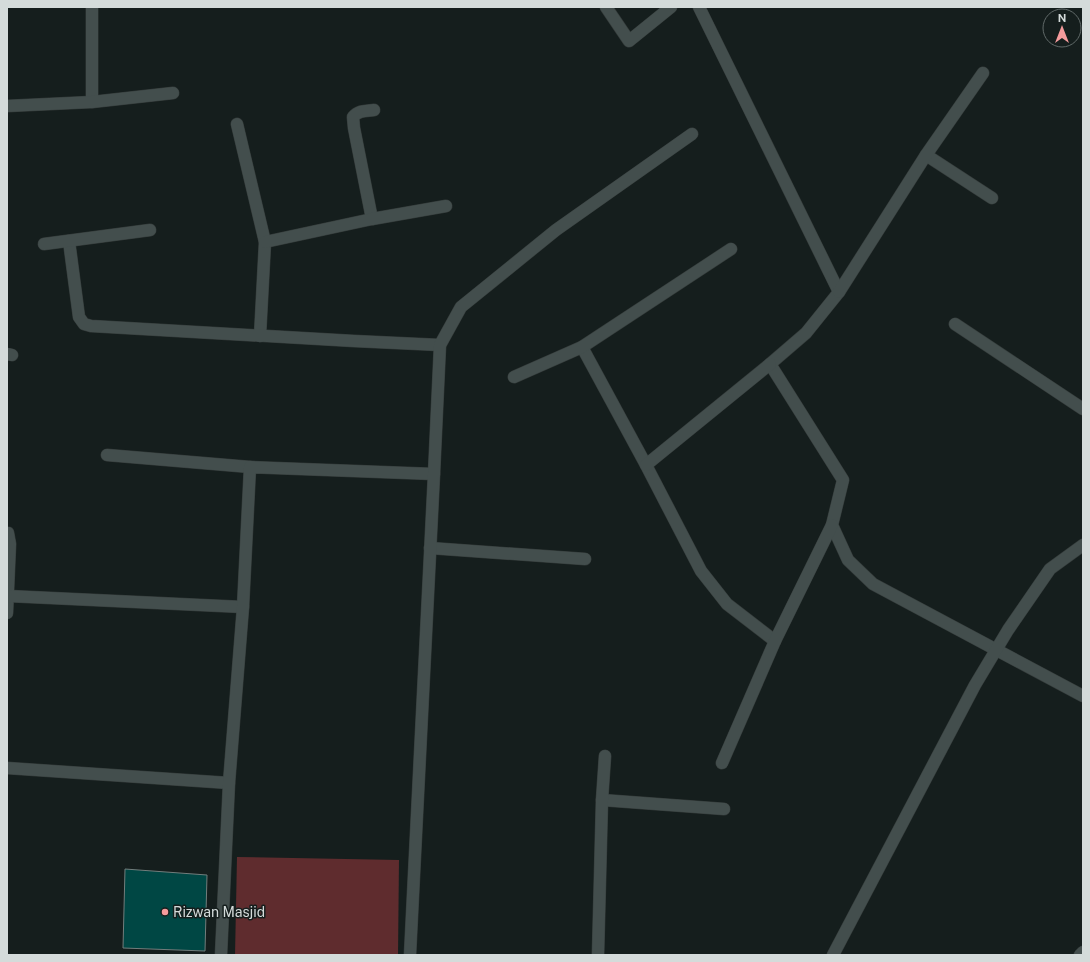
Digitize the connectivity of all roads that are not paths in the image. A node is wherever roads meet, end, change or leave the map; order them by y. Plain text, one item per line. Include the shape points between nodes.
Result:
1 (92, 7) edge
2 (606, 7) edge
3 (671, 7) edge
4 (699, 7) edge
5 (983, 73) dead end
6 (173, 93) dead end
7 (92, 102) junction
8 (7, 106) edge
9 (374, 110) dead end
10 (237, 124) dead end
11 (692, 134) dead end
12 (926, 155) junction
13 (992, 198) dead end
14 (446, 206) dead end
15 (372, 219) junction
16 (150, 230) dead end
17 (69, 241) junction
18 (265, 242) junction
19 (44, 244) dead end
20 (731, 249) dead end
21 (839, 292) junction
22 (955, 324) dead end
23 (260, 336) junction
24 (440, 345) junction
25 (582, 347) junction
26 (770, 364) junction
27 (514, 377) dead end
28 (1083, 409) edge
29 (108, 455) dead end
30 (646, 465) junction
31 (250, 467) junction
32 (434, 474) junction
33 (832, 525) junction
34 (7, 533) edge
35 (1083, 545) edge
36 (430, 548) junction
37 (585, 558) dead end
38 (8, 596) edge
39 (243, 607) junction
40 (7, 613) edge
41 (775, 641) junction
42 (996, 650) junction
43 (1083, 696) edge
44 (605, 756) dead end
45 (722, 763) dead end
46 (7, 768) edge
47 (229, 783) junction
48 (602, 800) junction
49 (724, 809) dead end
50 (1083, 952) edge
51 (221, 955) edge
52 (410, 955) edge
53 (598, 955) edge
54 (833, 955) edge
55 (1080, 955) edge

1 - 7 street
2 - 3 street via 629,41
4 - 21 street
5 - 12 street
6 - 7 street
7 - 8 street
9 - 15 street via 363,111 353,117
10 - 18 street
11 - 24 street via 556,230 461,307
12 - 13 street
12 - 21 street
14 - 15 street
15 - 18 street
16 - 17 street
17 - 19 street
17 - 23 street via 79,317 84,324
18 - 23 street
20 - 25 street
21 - 26 street via 806,332
22 - 28 street
23 - 24 street
24 - 32 street
25 - 27 street
25 - 30 street
26 - 30 street
26 - 33 street via 843,480
29 - 31 street
30 - 41 street via 701,571 727,604
31 - 32 street
31 - 39 street
32 - 36 street
33 - 41 street
33 - 42 street via 848,560 873,584
34 - 38 street via 10,544
35 - 42 street via 1050,569
36 - 37 street
36 - 52 street
38 - 39 street
38 - 40 street
39 - 47 street
41 - 45 street
42 - 43 street
42 - 54 street via 975,684
44 - 48 street
46 - 47 street
47 - 51 street
48 - 49 street
48 - 53 street
50 - 55 street

